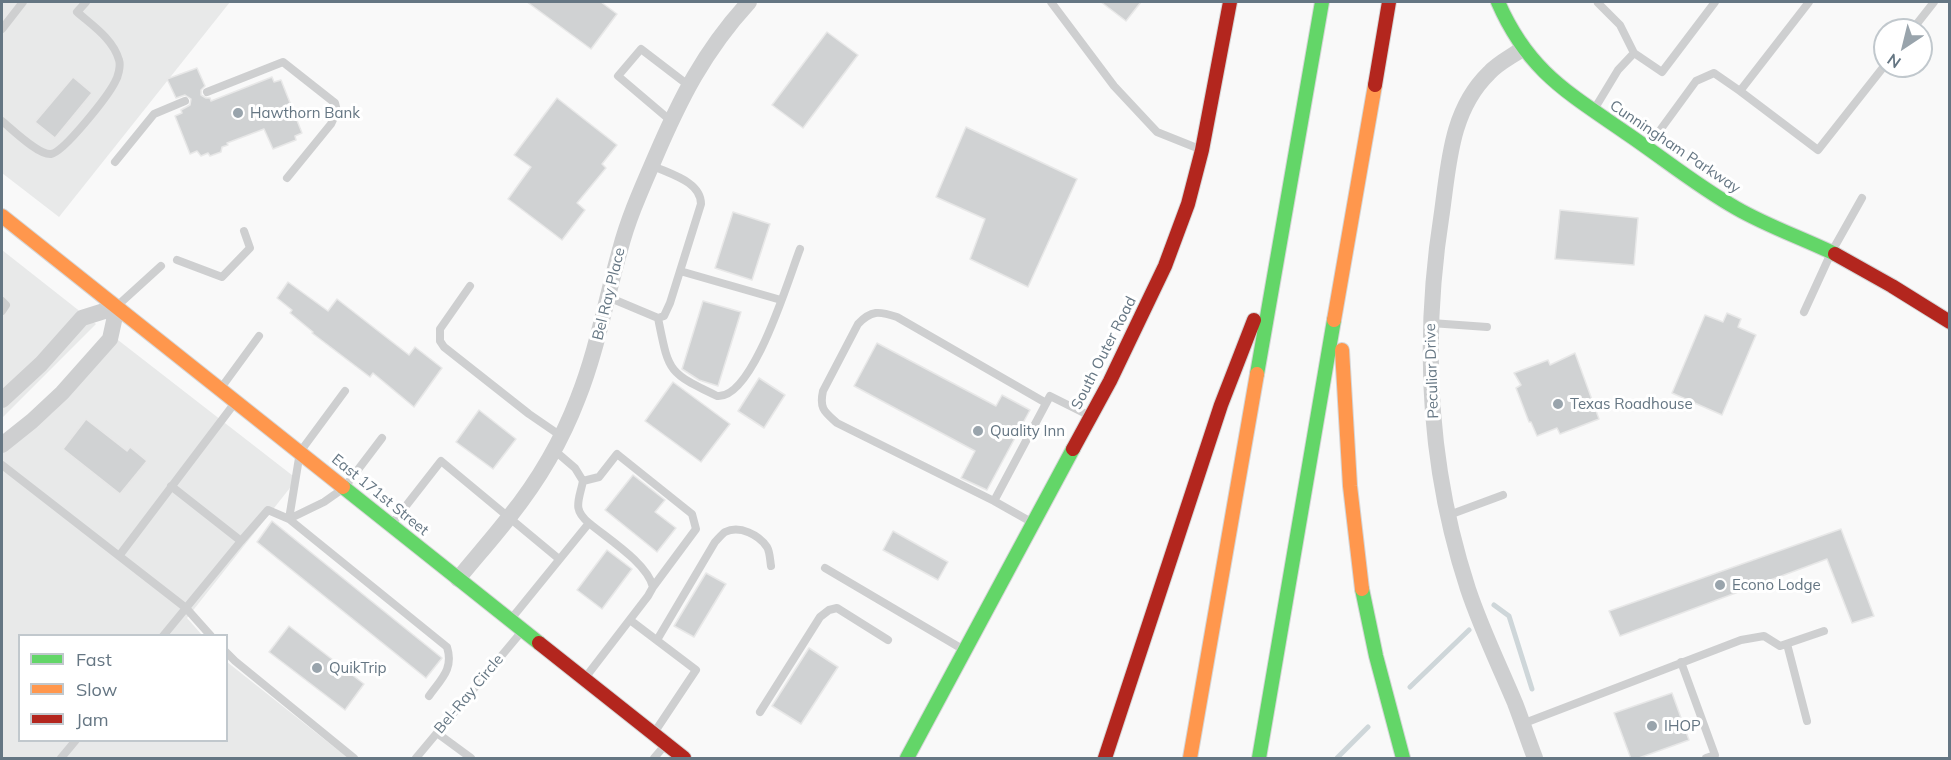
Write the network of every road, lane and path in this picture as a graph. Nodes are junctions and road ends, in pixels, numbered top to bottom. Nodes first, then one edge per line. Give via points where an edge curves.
1 (23, 2) edge
2 (86, 2) edge
3 (1051, 2) edge
4 (1230, 2) edge
5 (1322, 2) edge
6 (1389, 2) edge
7 (1498, 2) edge
8 (1599, 2) edge
9 (1716, 2) edge
10 (1809, 2) edge
11 (1934, 2) edge
12 (743, 4) edge
13 (1921, 18) edge
14 (2, 29) edge
15 (1522, 49) junction
16 (1634, 53) junction
17 (1875, 78) edge
18 (688, 85) junction
19 (1740, 91) junction
20 (207, 92) dead end
21 (184, 101) dead end
22 (1593, 111) junction
23 (2, 121) edge
24 (670, 121) junction
25 (1647, 148) junction
26 (1202, 150) junction
27 (114, 162) dead end
28 (651, 165) junction
29 (286, 178) dead end
30 (1862, 198) dead end
31 (2, 216) edge
32 (244, 231) dead end
33 (800, 249) dead end
34 (1831, 253) junction
35 (177, 260) dead end
36 (1277, 260) junction
37 (161, 266) dead end
38 (680, 271) junction
39 (470, 286) dead end
40 (1340, 288) junction
41 (608, 297) junction
42 (782, 300) junction
43 (2, 301) edge
44 (117, 307) junction
45 (2, 311) edge
46 (1804, 312) dead end
47 (658, 318) junction
48 (1950, 322) edge
49 (1430, 323) junction
50 (1487, 327) dead end
51 (259, 336) dead end
52 (220, 388) junction
53 (345, 391) dead end
54 (2, 400) edge
55 (236, 401) junction
56 (1046, 403) junction
57 (1091, 417) junction
58 (382, 438) dead end
59 (557, 443) junction
60 (2, 445) edge
61 (300, 452) junction
62 (2, 465) edge
63 (583, 481) junction
64 (171, 486) junction
65 (344, 488) junction
66 (1503, 495) dead end
67 (993, 501) junction
68 (1449, 515) junction
69 (510, 517) junction
70 (289, 519) junction
71 (589, 523) junction
72 (1033, 524) junction
73 (390, 525) junction
74 (241, 541) junction
75 (119, 556) junction
76 (559, 559) junction
77 (771, 566) dead end
78 (825, 568) dead end
79 (458, 579) junction
80 (653, 586) junction
81 (186, 608) junction
82 (510, 620) junction
83 (630, 620) junction
84 (523, 630) junction
85 (1824, 631) dead end
86 (165, 634) edge
87 (209, 634) edge
88 (657, 640) junction
89 (888, 640) dead end
90 (1786, 644) junction
91 (965, 650) junction
92 (228, 654) edge
93 (1681, 662) junction
94 (585, 679) junction
95 (429, 696) dead end
96 (760, 712) dead end
97 (1807, 721) dead end
98 (1522, 724) junction
99 (437, 733) junction
100 (654, 733) junction
101 (75, 742) edge
102 (667, 744) junction
103 (61, 759) edge
104 (354, 759) edge
105 (416, 759) edge
106 (471, 759) edge
107 (654, 759) edge
108 (684, 759) edge
109 (907, 759) edge
110 (1105, 759) edge
111 (1190, 759) edge
112 (1259, 759) edge
113 (1403, 759) edge
114 (1535, 759) edge
115 (1706, 759) edge

1 - 14 lane
2 - 23 lane via 77,12 113,45 120,63 116,81 62,150 51,154 41,152
3 - 26 lane via 1114,86 1157,132
4 - 26 main road, South Outer Road
5 - 36 main road
6 - 40 main road
7 - 15 main road
8 - 16 lane via 1620,25
9 - 16 lane via 1662,72
10 - 19 lane
11 - 13 lane
12 - 18 street, Bel Ray Place
15 - 22 main road, Cunningham Parkway via 1541,71
15 - 49 street, Peculiar Drive via 1490,71 1476,87 1456,128 1434,260
16 - 22 lane via 1618,70
17 - 19 lane via 1818,150
18 - 24 street, Bel Ray Place
18 - 24 lane via 641,50 618,76
19 - 25 lane via 1714,73 1696,81
20 - 29 lane via 283,62 335,103 337,111 331,124
21 - 27 lane via 154,114
22 - 25 main road, Cunningham Parkway
24 - 28 street, Bel Ray Place
25 - 34 main road, Cunningham Parkway via 1735,208
26 - 57 main road, South Outer Road via 1188,204 1165,266
28 - 38 lane via 700,193 701,204
28 - 41 street, Bel Ray Place via 634,204
30 - 34 lane
31 - 44 main road, East 171st Street
32 - 35 lane via 250,248 222,277
33 - 42 lane
34 - 46 lane
34 - 48 main road, Cunningham Parkway
36 - 110 main road via 1221,405
36 - 111 main road
37 - 44 lane
38 - 42 lane
38 - 47 lane via 666,312
39 - 59 lane via 440,329 440,341
40 - 112 main road
40 - 113 main road via 1345,444 1357,552 1368,623
41 - 47 lane
41 - 59 street, Bel Ray Place via 592,360
42 - 47 lane via 743,382 721,397 677,375 667,360
43 - 45 lane via 6,305
44 - 52 main road, East 171st Street
44 - 54 street via 82,318
44 - 60 street via 110,339 62,393
49 - 50 lane
49 - 68 street, Peculiar Drive via 1434,426
51 - 52 lane
52 - 55 main road, East 171st Street
53 - 61 lane
55 - 61 main road, East 171st Street
55 - 64 lane
56 - 57 lane via 1050,396
56 - 67 lane
56 - 67 lane via 897,317 873,313 858,324 823,391 824,411 837,423
57 - 72 main road, South Outer Road
58 - 65 lane
59 - 63 lane
59 - 69 street, Bel Ray Place
61 - 65 main road, East 171st Street
61 - 70 lane
62 - 75 lane
63 - 71 lane via 577,507 579,515
63 - 80 lane via 599,477 617,454 692,514 696,529
64 - 74 lane
64 - 75 lane
65 - 70 lane
65 - 73 main road, East 171st Street
66 - 68 lane
67 - 72 lane
68 - 98 street, Peculiar Drive via 1468,589
69 - 73 lane via 441,461
69 - 76 lane
69 - 79 street, Bel Ray Place
70 - 74 lane via 268,510
70 - 95 lane via 447,647 449,668
71 - 76 lane
71 - 80 lane via 643,568
72 - 91 main road, South Outer Road
73 - 79 main road, East 171st Street
74 - 81 lane
75 - 81 lane
76 - 82 lane
77 - 88 lane via 769,549 761,540 750,532 725,532 715,542
78 - 91 lane
79 - 82 main road, East 171st Street
80 - 83 lane
81 - 86 lane
81 - 87 lane
82 - 84 main road, East 171st Street
83 - 88 lane
83 - 94 lane
84 - 94 main road, East 171st Street
84 - 99 lane, Bel-Ray Circle
85 - 90 lane
88 - 100 lane via 696,669
89 - 96 lane via 837,608 829,610 820,617
90 - 93 lane via 1780,646 1764,636 1741,640
90 - 97 lane
91 - 109 main road, South Outer Road
92 - 104 lane
93 - 98 lane
93 - 115 lane via 1715,755
94 - 100 main road, East 171st Street
98 - 114 street, Peculiar Drive
99 - 105 lane, Bel-Ray Circle
99 - 106 lane
100 - 102 main road, East 171st Street
101 - 103 lane
102 - 107 lane
102 - 108 main road, East 171st Street

